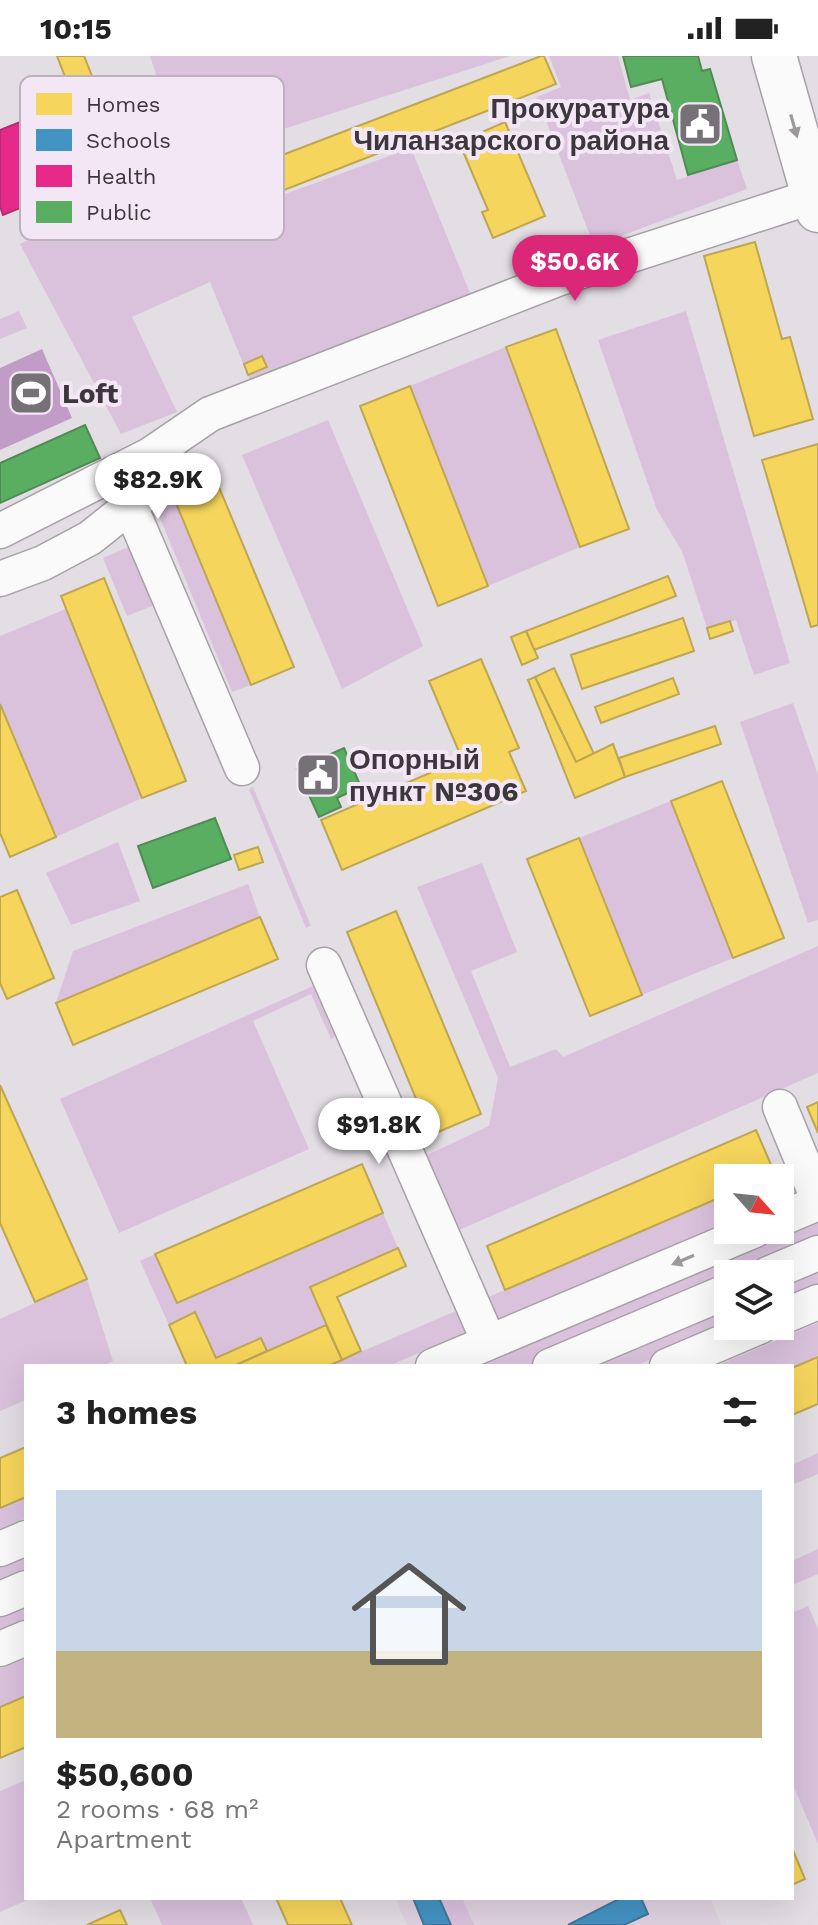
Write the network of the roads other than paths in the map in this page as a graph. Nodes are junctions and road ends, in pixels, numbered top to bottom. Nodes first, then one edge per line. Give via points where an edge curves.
1 (774, 56) edge
2 (805, 56) edge
3 (818, 101) edge
4 (817, 200) edge
5 (150, 455) junction
6 (116, 473) junction
7 (129, 506) junction
8 (0, 531) edge
9 (2, 575) edge
10 (242, 768) dead end
11 (324, 965) dead end
12 (780, 1107) dead end
13 (818, 1201) edge
14 (794, 1212) edge
15 (722, 1244) edge
16 (818, 1253) edge
17 (794, 1263) edge
18 (714, 1297) edge
19 (818, 1302) edge
20 (794, 1312) edge
21 (728, 1340) edge
22 (489, 1342) junction
23 (438, 1364) edge
24 (555, 1364) edge
25 (672, 1364) edge
26 (24, 1539) edge
27 (0, 1549) edge
28 (24, 1589) edge
29 (0, 1599) edge
30 (24, 1639) edge
31 (0, 1649) edge

1 -> 4 main road
2 - 3 main road
4 - 5 street via 560,278 320,369 210,414
5 - 6 street
5 - 7 street via 139,499
6 - 7 street
6 - 8 street
7 - 9 street via 90,538 43,563
7 - 10 street
11 - 22 street
12 - 13 street
13 - 14 street
15 -> 22 street
16 - 17 street
18 - 24 street
19 - 20 street
21 - 25 street
22 - 23 street
26 - 27 street
28 - 29 street
30 - 31 street

